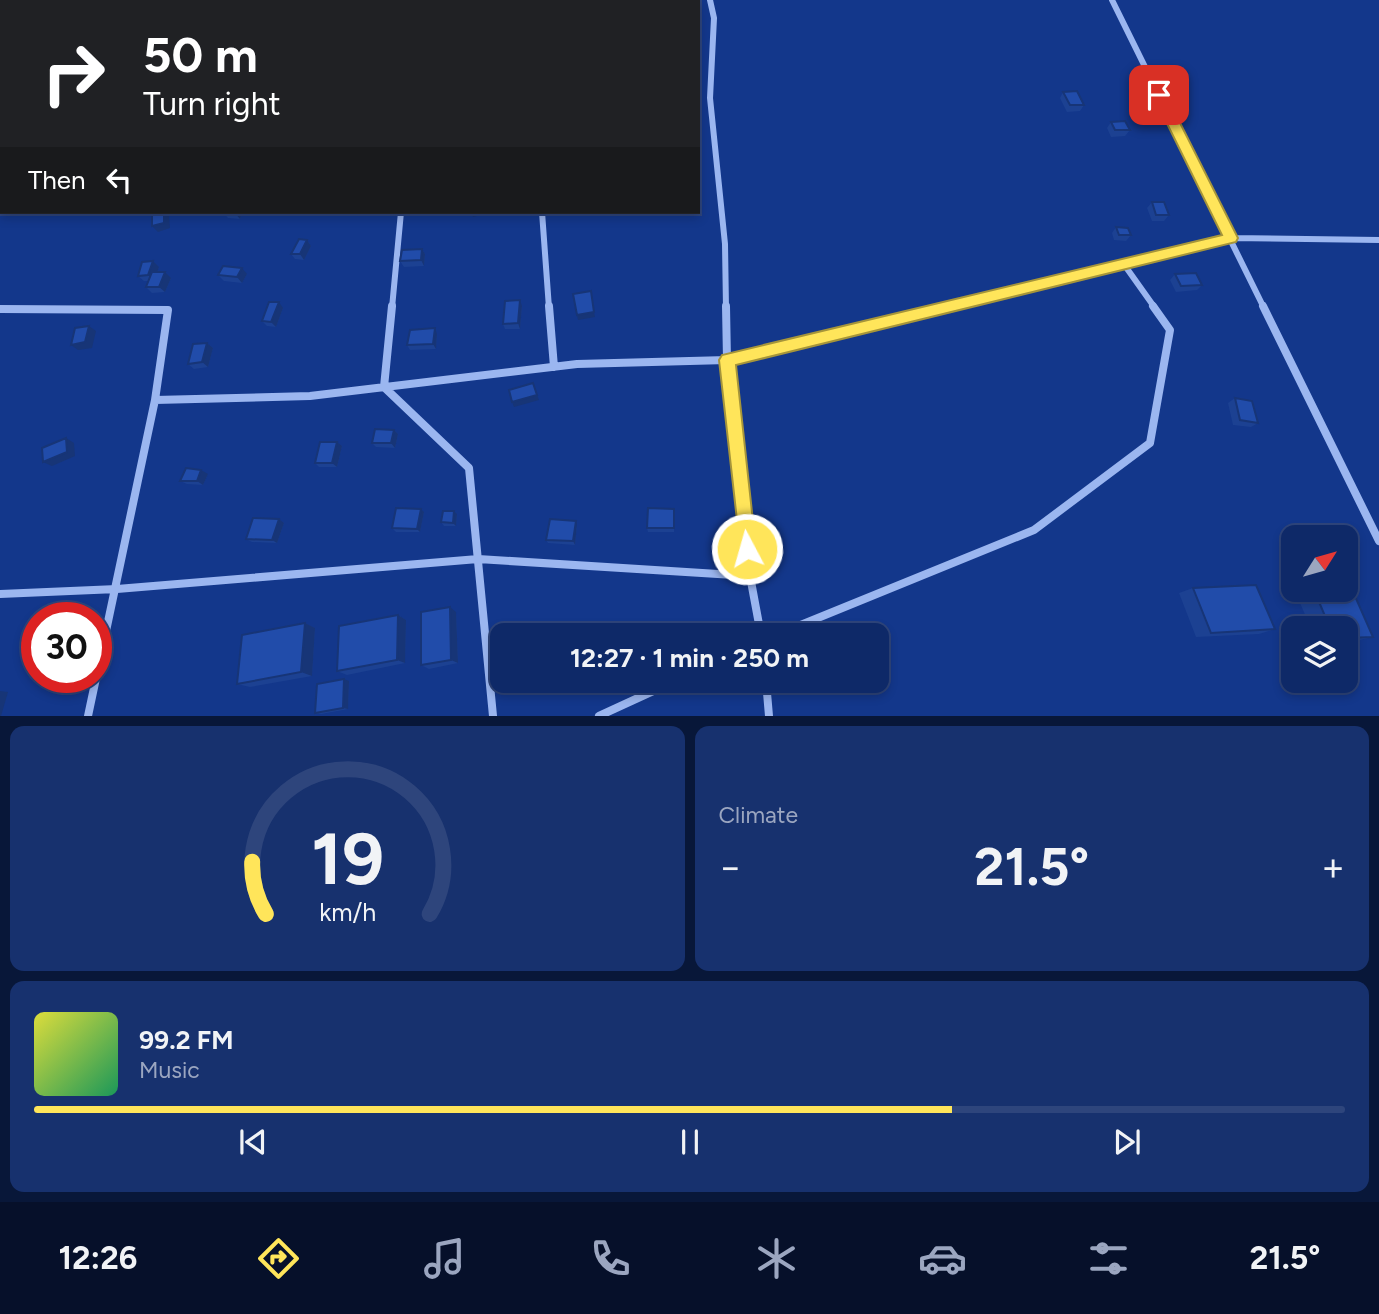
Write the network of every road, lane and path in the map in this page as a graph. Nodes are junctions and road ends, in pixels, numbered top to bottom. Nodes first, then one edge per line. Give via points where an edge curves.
1 (710, 0) edge
2 (1112, 0) edge
3 (401, 214) edge
4 (542, 214) edge
5 (1231, 238) junction
6 (1379, 240) edge
7 (1123, 263) junction
8 (0, 309) edge
9 (727, 360) junction
10 (554, 367) junction
11 (384, 387) junction
12 (155, 400) junction
13 (1379, 541) edge
14 (478, 559) junction
15 (750, 576) junction
16 (117, 589) junction
17 (0, 594) edge
18 (759, 623) edge
19 (805, 623) edge
20 (649, 693) edge
21 (767, 693) edge
22 (88, 716) edge
23 (493, 716) edge
24 (598, 716) edge
25 (769, 716) edge

1 - 9 street via 714,18 710,98 725,244
2 - 5 street
3 - 11 street
4 - 10 street
5 - 6 street
5 - 7 street
5 - 13 street
7 - 9 street
7 - 19 street via 1170,330 1150,443 1034,530
8 - 12 street via 168,310
9 - 10 street
9 - 15 street
10 - 11 street
11 - 12 street via 310,396
11 - 14 street via 469,468
12 - 16 street
14 - 15 street
14 - 16 street
14 - 23 street
15 - 18 street
16 - 17 street
16 - 22 street
20 - 24 street
21 - 25 street

